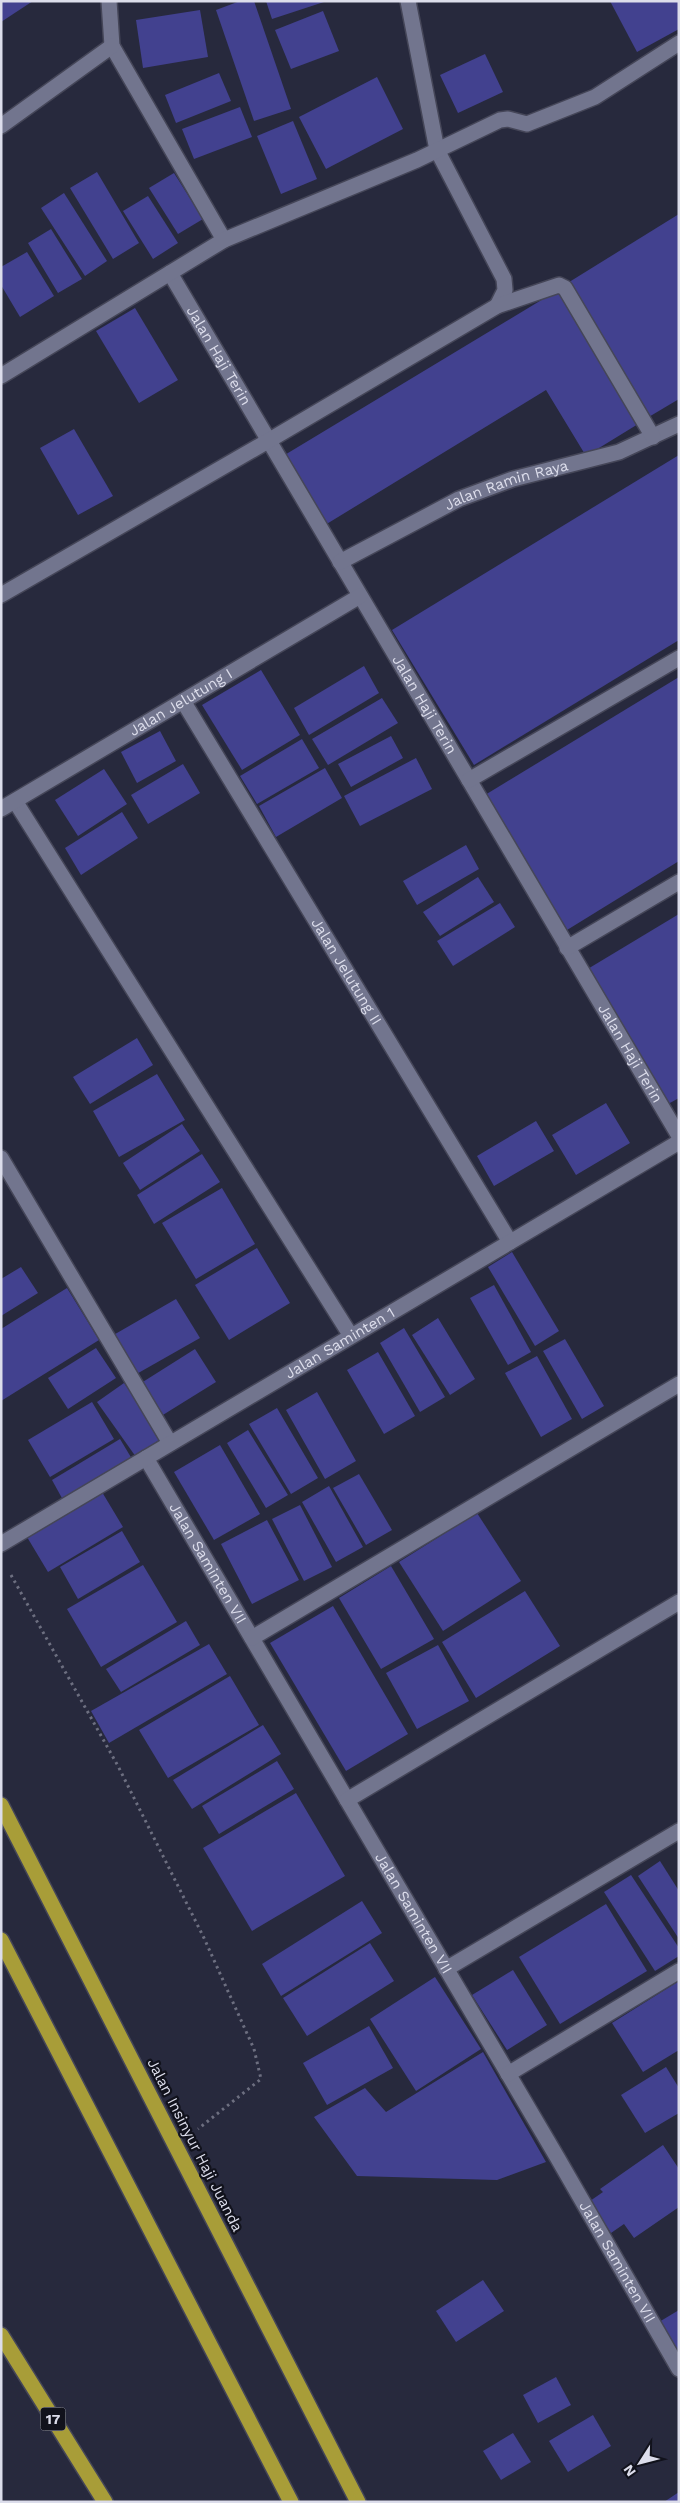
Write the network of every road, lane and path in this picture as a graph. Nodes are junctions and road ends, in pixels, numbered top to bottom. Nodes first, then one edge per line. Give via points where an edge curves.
1 (110, 1) edge
2 (408, 1) edge
3 (679, 44) edge
4 (112, 46) junction
5 (1, 126) edge
6 (438, 150) junction
7 (224, 240) junction
8 (170, 273) junction
9 (497, 306) junction
10 (1, 376) edge
11 (679, 424) edge
12 (653, 437) junction
13 (268, 441) junction
14 (340, 562) junction
15 (1, 595) edge
16 (360, 596) junction
17 (679, 658) edge
18 (183, 701) junction
19 (469, 780) junction
20 (15, 801) junction
21 (1, 809) edge
22 (679, 882) edge
23 (567, 948) junction
24 (679, 1136) edge
25 (679, 1142) edge
26 (1, 1158) edge
27 (510, 1242) junction
28 (351, 1336) junction
29 (679, 1384) edge
30 (170, 1443) junction
31 (146, 1458) junction
32 (1, 1544) edge
33 (11, 1575) dead end
34 (679, 1602) edge
35 (252, 1638) junction
36 (346, 1800) junction
37 (2, 1808) edge
38 (679, 1831) edge
39 (1, 1940) edge
40 (446, 1969) junction
41 (679, 1971) edge
42 (508, 2074) junction
43 (176, 2146) junction
44 (1, 2335) edge
45 (679, 2369) edge
46 (105, 2502) edge
47 (291, 2502) edge
48 (358, 2502) edge

1 - 4 street
2 - 6 street
3 - 6 street via 595,97 527,124 500,120
4 - 5 street
4 - 7 street
6 - 7 street
6 - 9 street via 504,279 505,290
7 - 8 street
8 - 10 street
8 - 13 street, Jalan Haji Terin
9 - 12 street via 559,285 565,288
9 - 13 street
11 - 12 street, Jalan Ramin Raya
12 - 14 street, Jalan Ramin Raya via 619,452 513,479 459,499
13 - 14 street, Jalan Haji Terin
13 - 15 street
14 - 16 street, Jalan Haji Terin
16 - 18 street, Jalan Jelutung I
16 - 19 street, Jalan Haji Terin
17 - 19 street
18 - 20 street, Jalan Jelutung I
18 - 27 street, Jalan Jelutung II
19 - 23 street, Jalan Haji Terin
20 - 21 street, Jalan Jelutung I
20 - 28 street
22 - 23 street
23 - 24 street, Jalan Haji Terin
25 - 27 street, Jalan Saminten 1
26 - 30 street
27 - 28 street, Jalan Saminten 1
28 - 30 street, Jalan Saminten 1
29 - 35 street
30 - 31 street, Jalan Saminten 1
31 - 32 street, Jalan Saminten 1
31 - 35 street, Jalan Saminten VII
33 - 43 path via 122,1774 204,1938 254,2049 261,2079
34 - 36 street
35 - 36 street, Jalan Saminten VII
36 - 40 street, Jalan Saminten VII
37 - 43 highway, Jalan Insinyur Haji Juanda
38 - 40 street
39 - 47 highway
40 - 42 street, Jalan Saminten VII
41 - 42 street
42 - 45 street, Jalan Saminten VII
43 - 48 highway, Jalan Insinyur Haji Juanda
44 - 46 highway, 17

